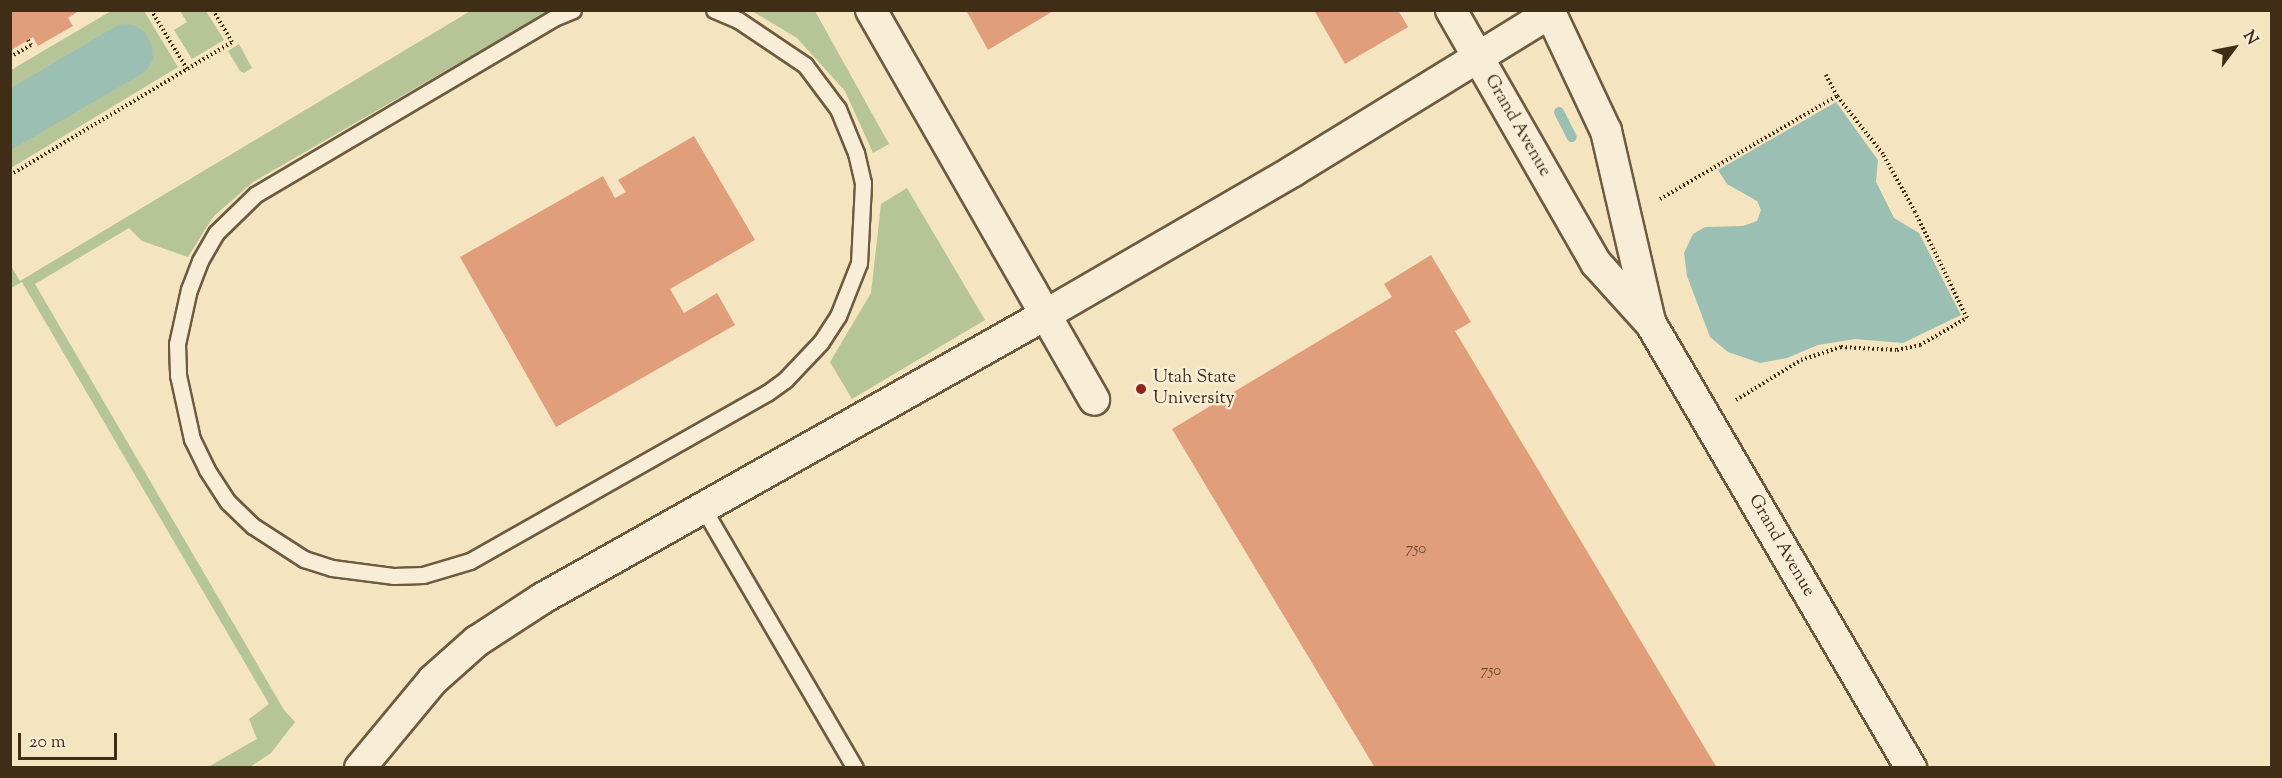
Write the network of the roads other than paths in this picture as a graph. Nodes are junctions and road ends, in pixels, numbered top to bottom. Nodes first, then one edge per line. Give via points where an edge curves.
1 (573, 10) edge
2 (714, 10) edge
3 (871, 10) edge
4 (1451, 10) edge
5 (1549, 12) edge
6 (1478, 58) junction
7 (1045, 315) junction
8 (1651, 324) junction
9 (1094, 400) dead end
10 (703, 508) junction
11 (360, 768) edge
12 (855, 768) edge
13 (1911, 768) edge

1 - 2 lane via 255,195 216,233 200,261 189,289 177,344 178,375 192,439 228,502 253,526 304,559 332,568 394,576 423,574 471,561 767,393 821,342 838,316 859,263 864,191 856,153 838,109 805,65 738,20
3 - 7 street
4 - 6 street, Grand Avenue
5 - 6 street
5 - 8 street, Grand Avenue via 1606,131
6 - 7 street
6 - 8 street, Grand Avenue via 1596,263
7 - 9 street
7 - 10 street
8 - 13 street, Grand Avenue
10 - 11 street via 543,598 477,641 433,680
10 - 12 lane

